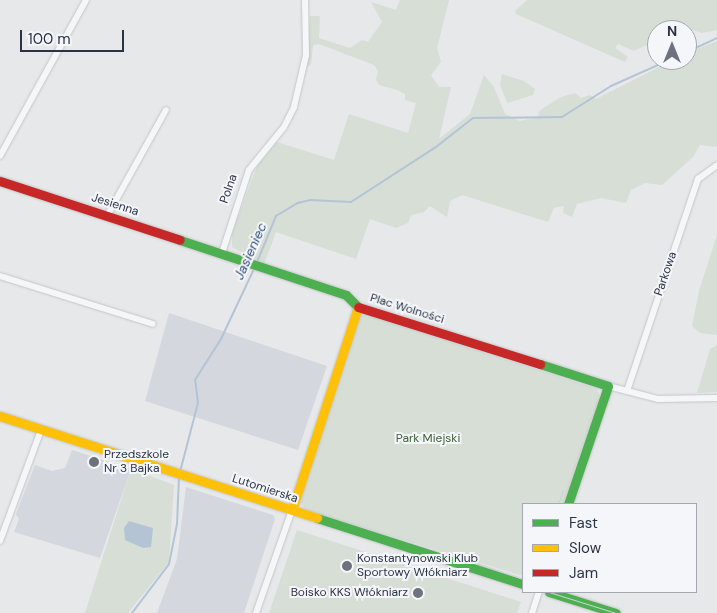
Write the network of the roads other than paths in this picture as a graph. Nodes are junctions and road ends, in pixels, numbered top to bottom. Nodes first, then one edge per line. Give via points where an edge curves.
1 (86, 0) edge
2 (305, 0) edge
3 (166, 110) dead end
4 (0, 156) edge
5 (716, 165) edge
6 (0, 181) edge
7 (107, 216) junction
8 (222, 253) junction
9 (0, 276) edge
10 (358, 307) junction
11 (153, 324) dead end
12 (608, 386) junction
13 (627, 391) junction
14 (717, 398) edge
15 (0, 416) edge
16 (41, 430) junction
17 (568, 503) edge
18 (292, 510) junction
19 (0, 541) edge
20 (522, 584) edge
21 (539, 593) edge
22 (552, 593) edge
23 (256, 613) edge
24 (532, 613) edge
25 (616, 613) edge

1 - 4 street
2 - 8 street, Polna via 306,56 294,107 284,127 249,170
3 - 7 street
5 - 13 street, Parkowa via 698,178
6 - 7 street, Jesienna
7 - 8 street, Jesienna
8 - 10 street via 346,295
9 - 11 street
10 - 12 street, Plac Wolności
10 - 18 street, Plac Wolności
12 - 13 street
12 - 17 street
13 - 14 street via 666,400
15 - 16 street, Lutomierska
16 - 18 street, Lutomierska
16 - 19 street
18 - 20 street, Lutomierska
18 - 23 street, Plac Wolności
21 - 24 street
22 - 25 street

